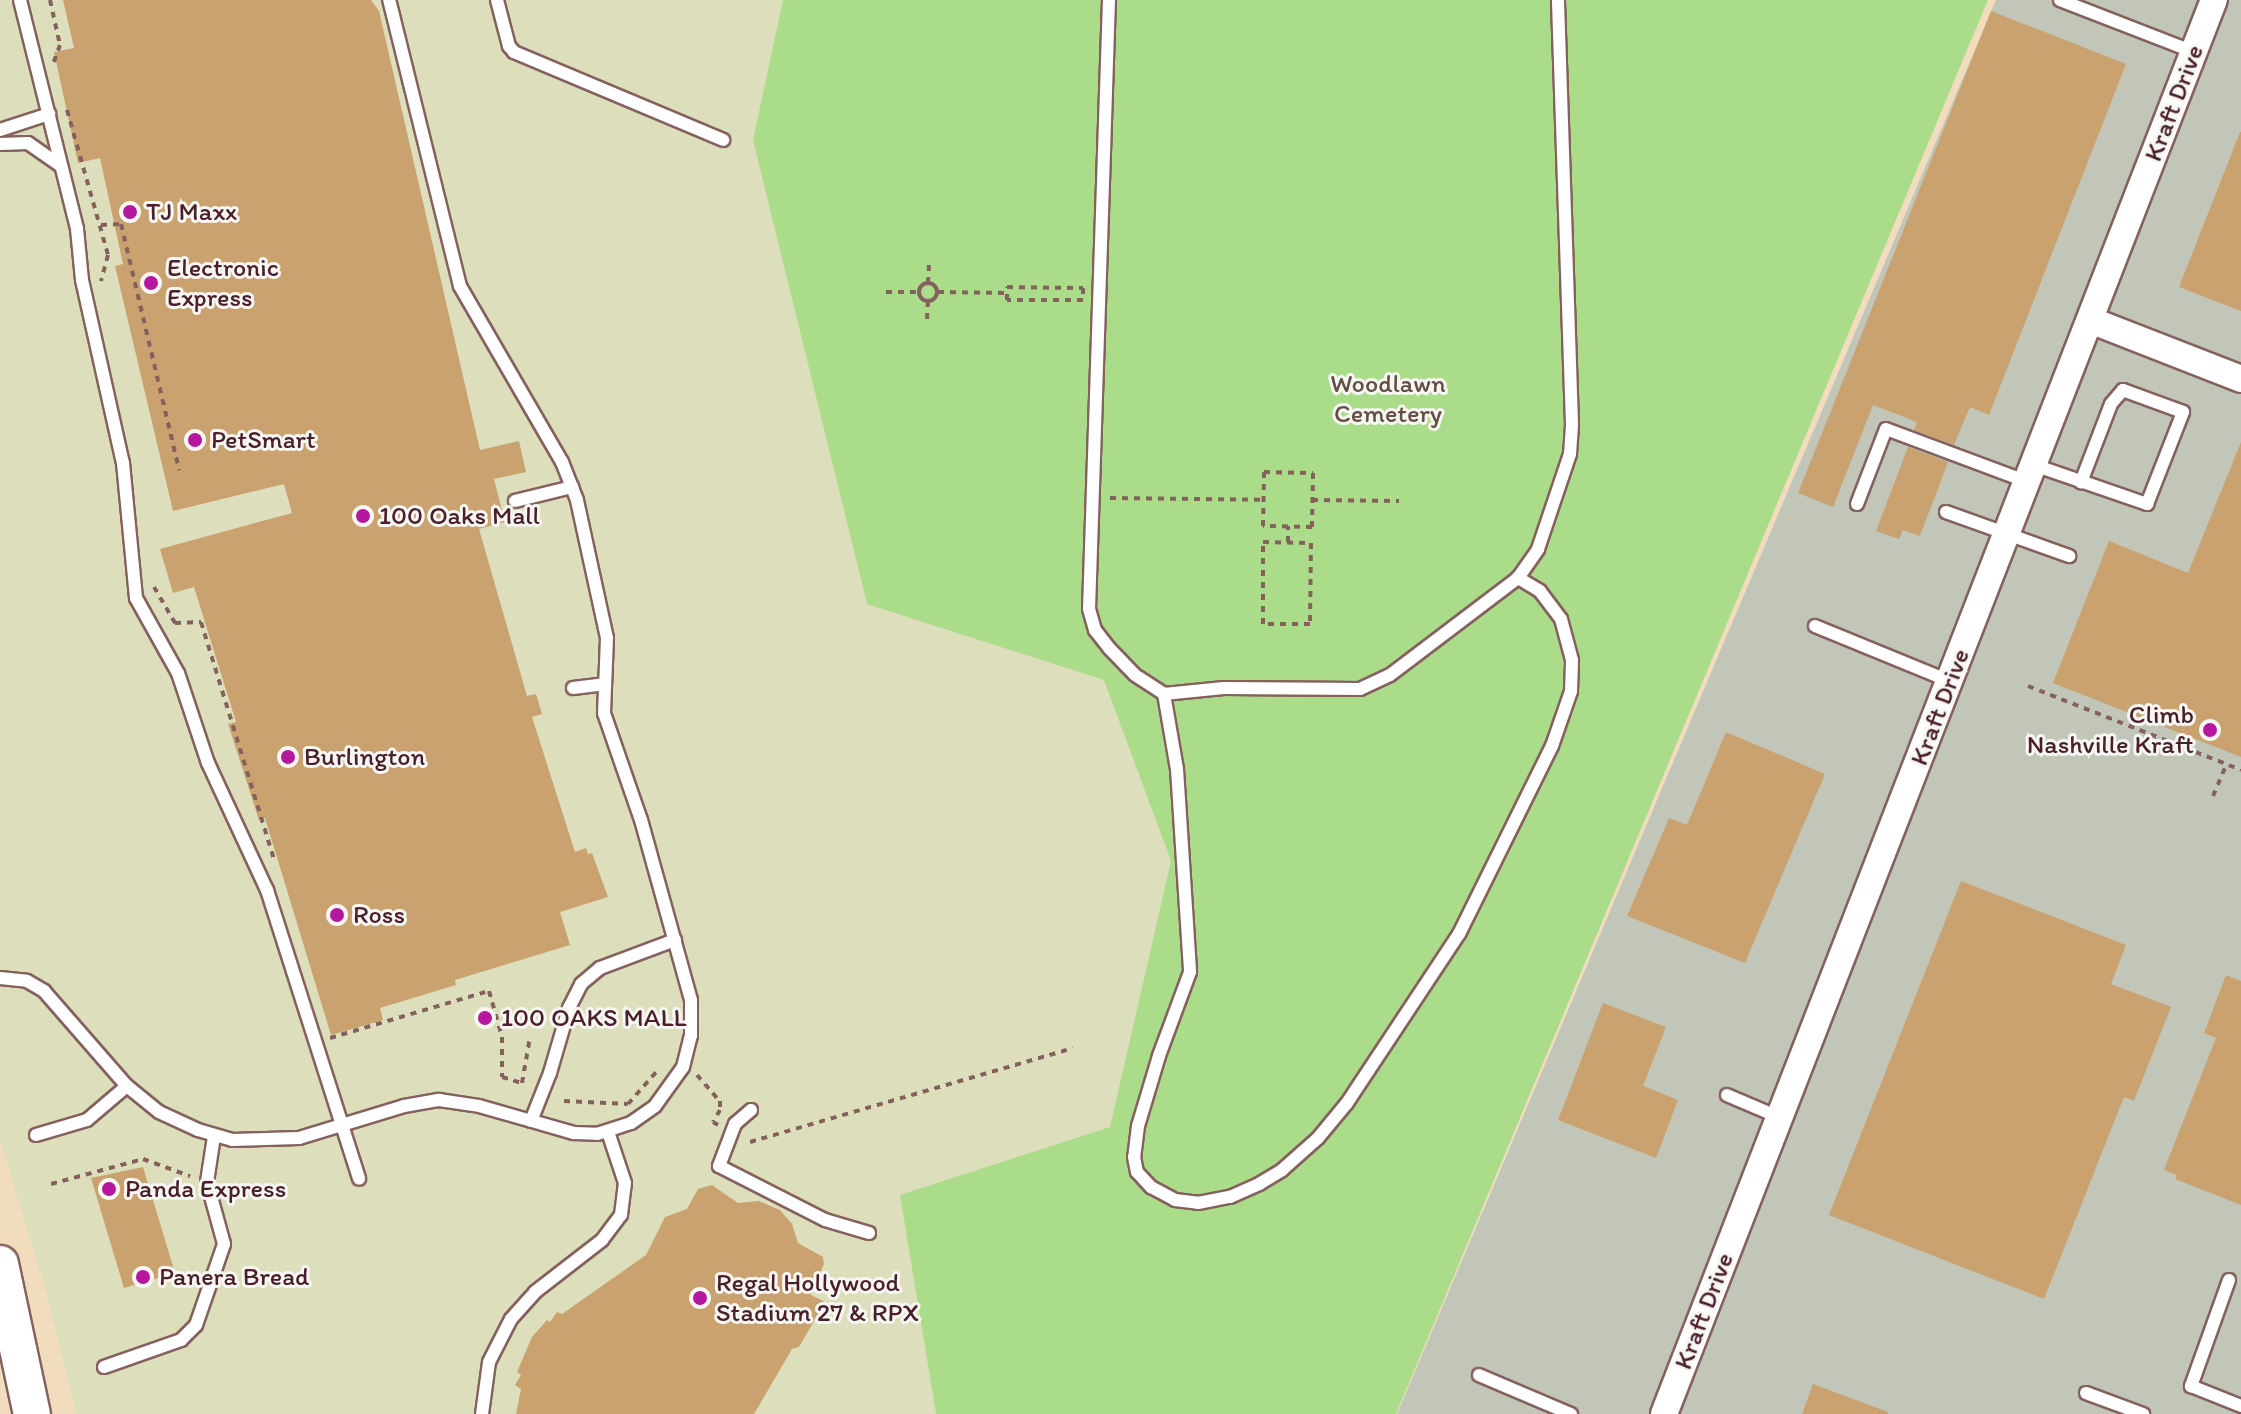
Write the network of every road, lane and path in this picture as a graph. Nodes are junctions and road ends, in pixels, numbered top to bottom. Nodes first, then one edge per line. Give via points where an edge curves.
1 (20, 0) edge
2 (50, 0) edge
3 (389, 0) edge
4 (497, 0) edge
5 (1109, 0) edge
6 (1558, 0) edge
7 (2060, 0) edge
8 (2214, 0) edge
9 (2194, 52) junction
10 (57, 79) dead end
11 (66, 107) dead end
12 (49, 114) junction
13 (0, 130) edge
14 (723, 140) dead end
15 (0, 144) edge
16 (62, 167) junction
17 (101, 225) junction
18 (929, 261) dead end
19 (101, 281) dead end
20 (928, 283) junction
21 (886, 292) dead end
22 (919, 292) junction
23 (938, 292) junction
24 (1007, 293) junction
25 (928, 302) junction
26 (927, 319) dead end
27 (2090, 320) junction
28 (2241, 379) edge
29 (179, 470) dead end
30 (2031, 474) junction
31 (2081, 482) junction
32 (572, 487) junction
33 (1092, 497) junction
34 (1263, 500) junction
35 (1312, 500) junction
36 (515, 501) dead end
37 (1399, 501) dead end
38 (1857, 504) dead end
39 (1946, 512) dead end
40 (1288, 526) junction
41 (2007, 534) junction
42 (1288, 542) junction
43 (2069, 556) dead end
44 (1518, 578) junction
45 (153, 581) dead end
46 (1815, 626) dead end
47 (1950, 682) junction
48 (604, 684) junction
49 (2028, 686) dead end
50 (573, 688) dead end
51 (1164, 694) junction
52 (2226, 764) junction
53 (2241, 770) edge
54 (2213, 796) dead end
55 (275, 864) dead end
56 (675, 940) junction
57 (0, 978) edge
58 (326, 1030) dead end
59 (530, 1037) dead end
60 (1073, 1048) dead end
61 (663, 1063) dead end
62 (691, 1072) dead end
63 (127, 1086) junction
64 (1727, 1095) dead end
65 (564, 1101) dead end
66 (751, 1110) dead end
67 (1781, 1118) junction
68 (531, 1121) junction
69 (342, 1127) junction
70 (608, 1132) junction
71 (730, 1133) junction
72 (36, 1135) dead end
73 (214, 1136) junction
74 (750, 1142) dead end
75 (359, 1179) dead end
76 (207, 1182) junction
77 (51, 1184) dead end
78 (869, 1233) dead end
79 (0, 1264) edge
80 (2229, 1280) dead end
81 (104, 1367) dead end
82 (1479, 1375) dead end
83 (2086, 1393) dead end
84 (2241, 1406) edge
85 (32, 1414) edge
86 (482, 1414) edge
87 (1571, 1414) edge
88 (1664, 1414) edge
89 (2143, 1414) edge

1 - 12 lane
2 - 10 path via 60,45 53,64
3 - 32 lane via 460,286
4 - 14 lane via 514,52
5 - 33 lane
6 - 44 lane via 1570,454 1538,549
7 - 9 lane
8 - 9 street, Kraft Drive
9 - 27 street, Kraft Drive
11 - 17 path
12 - 13 lane
12 - 16 lane
15 - 16 lane via 28,143
16 - 69 lane via 127,484 136,598 178,673 208,763 267,890
17 - 19 path via 108,255
17 - 29 path via 121,224
18 - 20 path
20 - 22 path
20 - 23 path
21 - 22 path
22 - 25 path
23 - 24 path
23 - 25 path
24 - 24 path via 1007,300 1083,300 1083,288 1007,287
25 - 26 path
27 - 28 street
27 - 30 street, Kraft Drive
30 - 31 lane
30 - 38 lane via 1886,429
30 - 41 street, Kraft Drive
31 - 31 lane via 2147,504 2183,412 2123,390 2111,404
32 - 36 lane
32 - 48 lane via 607,638
33 - 34 path
33 - 51 lane via 1089,609 1095,630 1135,675
34 - 35 path via 1264,472 1313,473
34 - 40 path via 1263,526
35 - 37 path
35 - 40 path via 1312,527
39 - 41 lane
40 - 42 path
41 - 43 lane
41 - 47 street, Kraft Drive
42 - 42 path via 1263,542 1263,624 1310,624 1311,543
44 - 51 lane via 1390,675 1360,689 1224,688
44 - 51 lane via 1540,591 1561,619 1572,660 1571,691 1552,746 1459,934 1352,1096 1318,1138 1259,1184 1198,1203 1175,1200 1151,1187 1137,1172 1134,1157 1138,1126 1191,958 1177,769
45 - 55 path via 175,623 201,622
46 - 47 lane
47 - 67 street, Kraft Drive
48 - 50 lane
48 - 56 lane via 604,713
49 - 52 path
52 - 53 path
52 - 54 path
56 - 68 lane via 600,968 581,984
56 - 70 lane via 692,1012 686,1058 676,1081 655,1106
57 - 63 lane via 27,981 44,991
58 - 59 path via 331,1039 489,991 502,1037 502,1077 522,1083
60 - 74 path
61 - 65 path via 628,1104
62 - 71 path via 720,1101 713,1122
63 - 72 lane via 87,1120
63 - 73 lane via 159,1112
64 - 67 lane
66 - 71 lane
67 - 88 street, Kraft Drive
68 - 69 lane via 479,1106 431,1101
68 - 70 lane via 574,1133
69 - 73 lane via 277,1141
69 - 75 lane
70 - 86 lane via 625,1183 621,1215 602,1240 535,1292 511,1319 489,1362
71 - 78 lane via 719,1166 825,1220
73 - 76 lane
76 - 77 path via 143,1159
76 - 81 lane via 224,1244 196,1325 181,1340
79 - 85 main road
80 - 84 lane via 2191,1386
82 - 87 lane
83 - 89 lane

